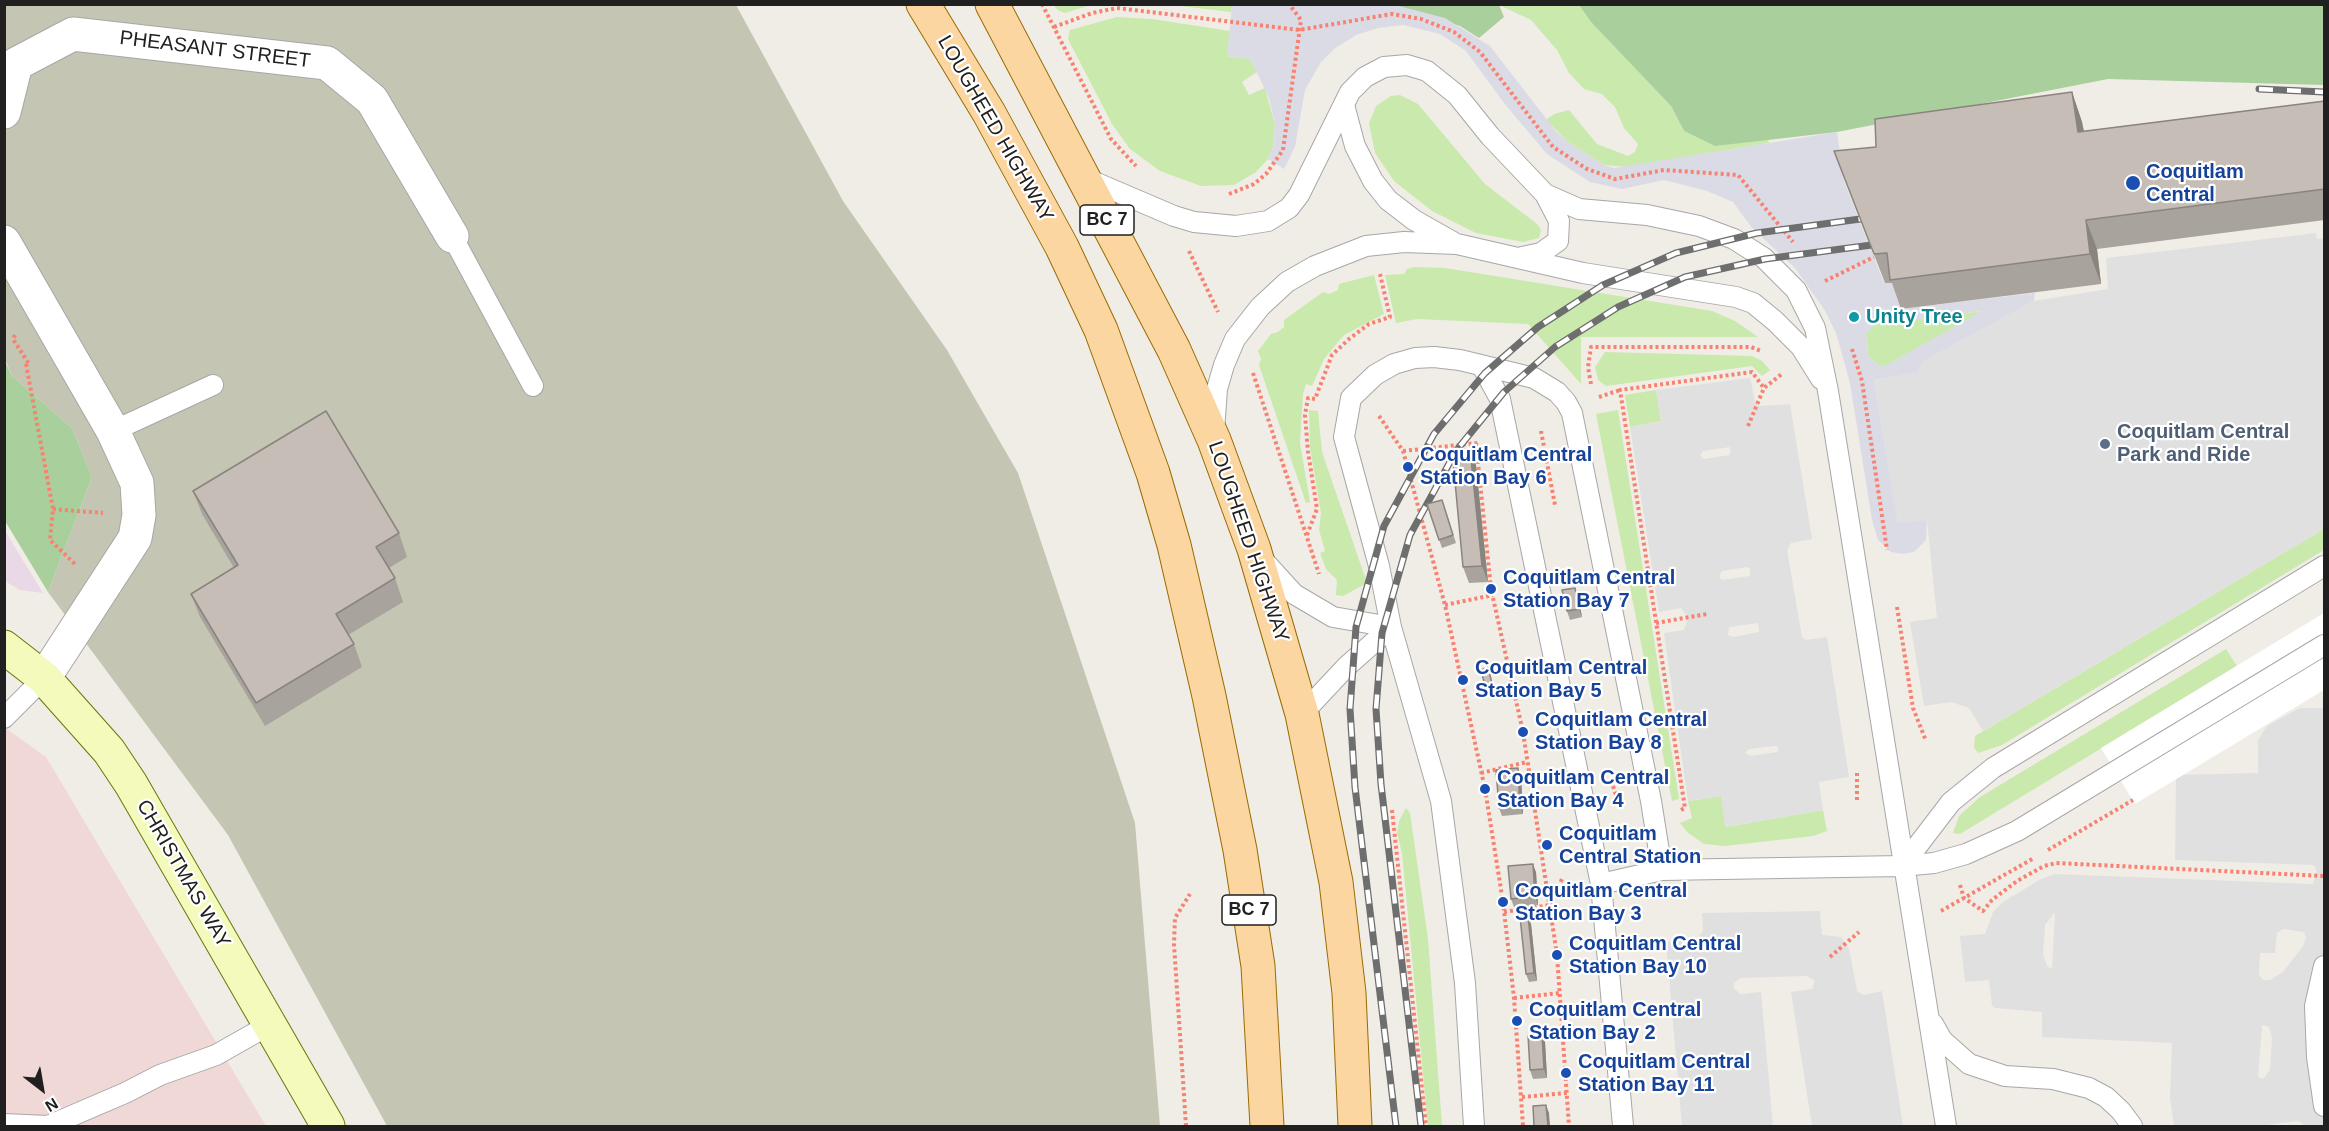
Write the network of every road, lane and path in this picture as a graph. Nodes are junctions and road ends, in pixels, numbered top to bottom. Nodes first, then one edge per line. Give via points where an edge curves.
1 (923, 4) edge
2 (992, 4) edge
3 (1042, 4) edge
4 (1289, 4) edge
5 (1230, 21) dead end
6 (1054, 27) junction
7 (1344, 105) junction
8 (4, 112) edge
9 (1138, 167) dead end
10 (1085, 177) junction
11 (1545, 194) junction
12 (1222, 195) dead end
13 (452, 236) joint
14 (4, 242) edge
15 (1456, 244) junction
16 (1186, 245) dead end
17 (1516, 257) junction
18 (1874, 257) edge
19 (1380, 274) dead end
20 (1825, 281) dead end
21 (1219, 315) dead end
22 (1390, 317) dead end
23 (1765, 353) dead end
24 (1250, 363) dead end
25 (26, 364) dead end
26 (1482, 366) junction
27 (1779, 367) dead end
28 (1789, 367) dead end
29 (1784, 372) junction
30 (213, 385) dead end
31 (533, 386) dead end
32 (1764, 388) junction
33 (1620, 390) junction
34 (1828, 390) junction
35 (1599, 397) junction
36 (1591, 402) dead end
37 (1379, 416) dead end
38 (1748, 426) dead end
39 (112, 430) junction
40 (1214, 440) junction
41 (1403, 452) junction
42 (53, 509) junction
43 (139, 515) junction
44 (1254, 549) junction
45 (2325, 566) edge
46 (1320, 578) dead end
47 (103, 591) junction
48 (1493, 595) junction
49 (1445, 605) junction
50 (1897, 607) dead end
51 (1707, 615) dead end
52 (1656, 623) junction
53 (1391, 627) junction
54 (2325, 645) edge
55 (4, 647) edge
56 (44, 678) junction
57 (1302, 714) junction
58 (4, 718) edge
59 (1926, 741) dead end
60 (1527, 762) junction
61 (1481, 773) junction
62 (1392, 810) dead end
63 (1672, 813) dead end
64 (1902, 866) junction
65 (1662, 870) junction
66 (2325, 876) edge
67 (1562, 879) dead end
68 (1601, 884) junction
69 (1190, 894) dead end
70 (1964, 898) dead end
71 (1550, 904) junction
72 (1504, 912) junction
73 (1859, 932) dead end
74 (1830, 957) dead end
75 (2325, 966) edge
76 (1560, 993) junction
77 (1514, 998) junction
78 (1928, 1013) junction
79 (269, 1025) junction
80 (1567, 1093) junction
81 (1522, 1096) junction
82 (2325, 1106) edge
83 (4, 1124) edge
84 (328, 1126) edge
85 (1186, 1126) edge
86 (1267, 1126) edge
87 (1355, 1126) edge
88 (1426, 1126) edge
89 (1474, 1126) edge
90 (1523, 1126) edge
91 (1569, 1126) edge
92 (1623, 1126) edge
93 (1946, 1126) edge
94 (2132, 1126) edge

1 - 86 main road, LOUGHEED HIGHWAY / BC 7 via 989,113 1062,247 1101,330 1153,473 1207,684 1240,849 1258,966
2 - 10 main road, LOUGHEED HIGHWAY / BC 7
3 - 6 path
4 - 12 path via 1301,20 1283,150 1254,184
5 - 6 path via 1117,8
6 - 9 path via 1111,139
7 - 10 lane via 1299,195 1289,208 1268,221 1236,226 1194,222
7 - 11 lane via 1365,76 1384,67 1418,67 1457,95
7 - 15 lane via 1355,146 1372,181 1388,200 1414,220
8 - 13 street, PHEASANT STREET via 16,64 73,34 327,63 372,100
10 - 40 main road, LOUGHEED HIGHWAY / BC 7 via 1174,350
11 - 17 lane via 1559,221 1558,240 1541,253
11 - 34 lane via 1579,209 1647,215 1699,226 1734,239 1764,258 1796,290 1806,306 1815,328
13 - 31 lane
14 - 39 street
15 - 17 lane
15 - 40 lane via 1404,242 1366,246 1287,282 1260,307 1235,339 1217,389
16 - 21 path
17 - 34 lane via 1583,273 1717,292 1753,303 1801,347
18 - 20 path
19 - 22 path
23 - 35 path via 1751,347 1591,347 1589,375
24 - 46 path
25 - 42 path
26 - 53 lane via 1434,357 1415,358 1375,375 1351,398 1344,437
26 - 65 lane via 1534,378 1557,392 1572,413
26 - 68 lane via 1500,399
27 - 29 path
28 - 29 path
29 - 32 path
30 - 39 lane
32 - 33 path via 1752,372
32 - 38 path
33 - 35 path
33 - 52 path
34 - 64 lane
35 - 36 path
37 - 41 path
39 - 43 street via 137,483
40 - 44 main road, LOUGHEED HIGHWAY / BC 7
41 - 48 path via 1478,442
41 - 49 path
42 - 43 path
42 - 47 path via 50,540
43 - 47 street via 135,538
44 - 53 lane via 1294,594 1333,617
44 - 57 main road, LOUGHEED HIGHWAY / BC 7
45 - 64 lane via 1993,768 1951,802
47 - 56 street
48 - 49 path
48 - 60 path
49 - 61 path
50 - 59 path via 1913,708
51 - 52 path
52 - 63 path via 1685,808
53 - 57 lane
53 - 89 lane via 1441,801 1465,983
54 - 64 lane via 1997,841 1954,858
55 - 56 street, CHRISTMAS WAY
56 - 58 lane
56 - 79 street, CHRISTMAS WAY via 86,723 131,784
57 - 87 main road, LOUGHEED HIGHWAY / BC 7 via 1336,882 1349,993
60 - 61 path
60 - 71 path
61 - 72 path
62 - 88 path
64 - 65 lane
64 - 78 lane
65 - 68 lane
66 - 70 path via 2056,863 2017,881 1983,911
67 - 71 path
68 - 92 lane
69 - 85 path via 1175,918 1174,944
71 - 72 path
71 - 76 path
72 - 77 path
73 - 74 path
75 - 82 lane via 2315,1006 2317,1058
76 - 77 path
76 - 80 path
77 - 81 path
78 - 93 lane
78 - 94 lane via 1942,1040 1969,1064 2005,1076 2053,1079 2089,1088 2114,1104
79 - 83 lane via 216,1054 48,1126
79 - 84 street, CHRISTMAS WAY
80 - 81 path
80 - 91 path
81 - 90 path

